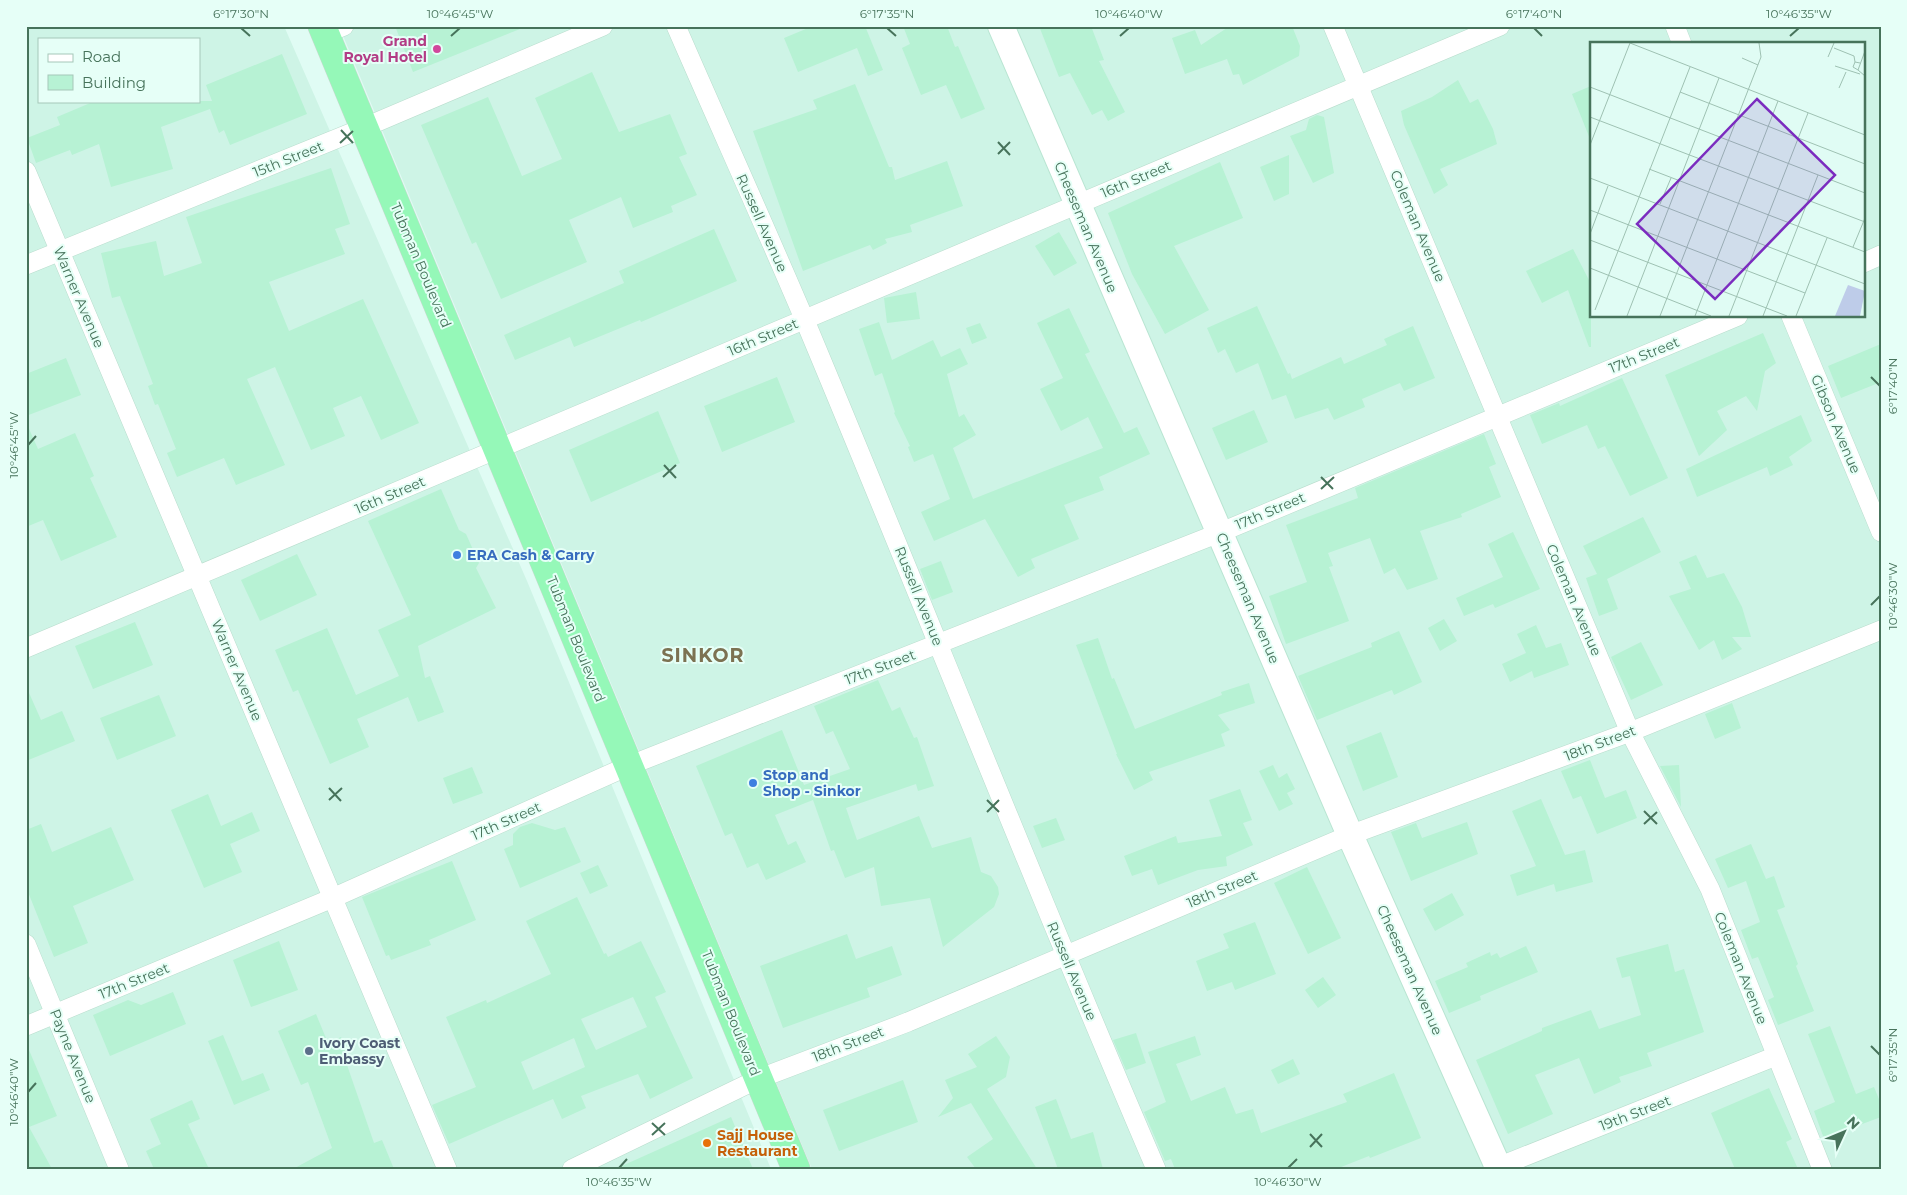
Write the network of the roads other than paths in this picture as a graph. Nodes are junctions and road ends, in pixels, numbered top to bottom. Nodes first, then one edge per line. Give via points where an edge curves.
1 (603, 26) edge
2 (676, 26) edge
3 (1001, 26) edge
4 (1333, 26) edge
5 (1500, 26) edge
6 (1674, 26) edge
7 (330, 29) edge
8 (1681, 42) edge
9 (1358, 84) junction
10 (363, 128) junction
11 (26, 171) edge
12 (1076, 204) junction
13 (59, 250) junction
14 (1881, 256) edge
15 (1864, 263) edge
16 (26, 265) edge
17 (1733, 318) edge
18 (1792, 318) edge
19 (804, 320) junction
20 (1498, 415) junction
21 (499, 449) junction
22 (1881, 532) edge
23 (1219, 533) junction
24 (197, 577) junction
25 (1881, 630) edge
26 (938, 644) junction
27 (26, 648) edge
28 (1630, 732) junction
29 (628, 766) junction
30 (1350, 835) junction
31 (334, 897) junction
32 (26, 944) edge
33 (1065, 957) junction
34 (56, 1013) junction
35 (26, 1026) edge
36 (1776, 1056) junction
37 (758, 1079) junction
38 (1497, 1168) edge
39 (118, 1169) edge
40 (448, 1169) edge
41 (572, 1169) edge
42 (796, 1169) edge
43 (1156, 1169) edge
44 (1822, 1169) edge

1 - 10 street, 15th Street
2 - 19 street, Russell Avenue
3 - 12 street, Cheeseman Avenue
4 - 9 street, Coleman Avenue
5 - 9 street, 16th Street
6 - 8 street
7 - 10 highway, Tubman Boulevard
9 - 12 street, 16th Street
9 - 20 street, Coleman Avenue
10 - 13 street, 15th Street
10 - 21 highway, Tubman Boulevard
11 - 13 street, Warner Avenue
12 - 19 street, 16th Street
12 - 23 street, Cheeseman Avenue
13 - 16 street, 15th Street
13 - 24 street, Warner Avenue
14 - 15 street
17 - 20 street, 17th Street
18 - 22 street, Gibson Avenue
19 - 21 street, 16th Street
19 - 26 street, Russell Avenue
20 - 23 street, 17th Street
20 - 28 street, Coleman Avenue
21 - 24 street, 16th Street
21 - 29 highway, Tubman Boulevard
23 - 26 street, 17th Street
23 - 30 street, Cheeseman Avenue
24 - 27 street, 16th Street
24 - 31 street, Warner Avenue
25 - 28 street, 18th Street
26 - 29 street, 17th Street
26 - 33 street, Russell Avenue
28 - 30 street, 18th Street
28 - 36 street, Coleman Avenue via 1710,889
29 - 31 street, 17th Street
29 - 37 highway, Tubman Boulevard
30 - 33 street, 18th Street
30 - 38 street, Cheeseman Avenue
31 - 34 street, 17th Street
31 - 40 street, Warner Avenue
32 - 34 street, Payne Avenue
33 - 37 street, 18th Street
33 - 43 street, Russell Avenue
34 - 35 street, 17th Street
34 - 39 street, Payne Avenue
36 - 38 street, 19th Street
36 - 44 street, Coleman Avenue
37 - 41 street, 18th Street
37 - 42 highway, Tubman Boulevard

